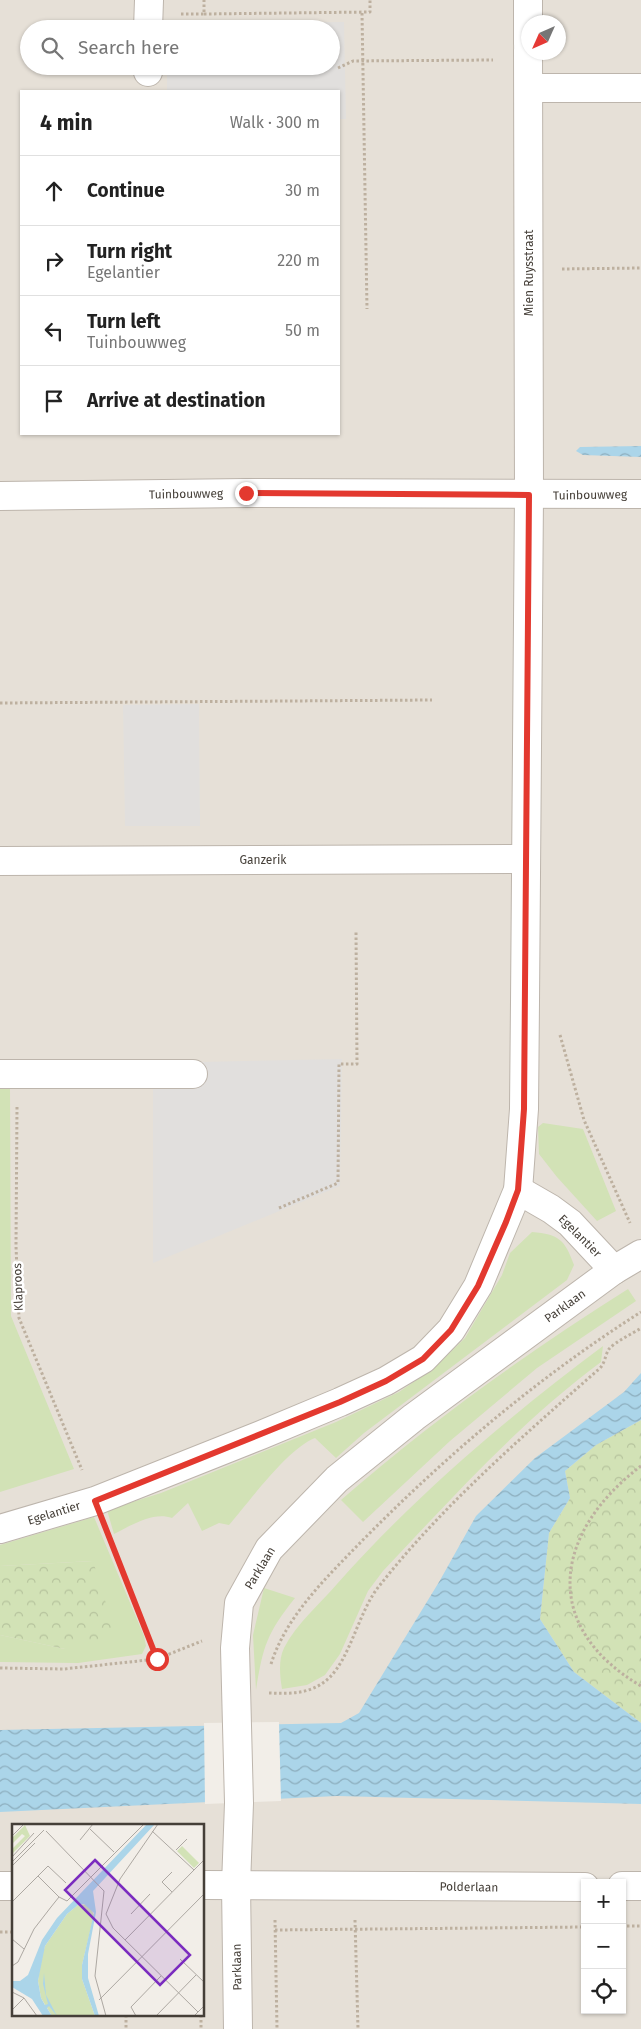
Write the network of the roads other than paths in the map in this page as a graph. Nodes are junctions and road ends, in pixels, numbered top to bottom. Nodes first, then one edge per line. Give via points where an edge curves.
1 (148, 0) edge
2 (528, 0) edge
3 (528, 15) edge
4 (148, 20) edge
5 (528, 60) edge
6 (529, 88) junction
7 (641, 88) edge
8 (641, 494) edge
9 (529, 495) junction
10 (0, 496) edge
11 (526, 859) junction
12 (0, 861) edge
13 (193, 1074) dead end
14 (9, 1075) edge
15 (518, 1190) junction
16 (637, 1242) edge
17 (614, 1270) junction
18 (0, 1529) edge
19 (205, 1885) edge
20 (236, 1885) junction
21 (626, 1886) edge
22 (641, 1886) edge
23 (581, 1887) edge
24 (238, 2029) edge

1 - 4 street
2 - 3 street, Mien Ruysstraat
5 - 6 street, Mien Ruysstraat
6 - 7 street
6 - 9 street, Mien Ruysstraat
8 - 9 street, Tuinbouwweg
9 - 10 street, Tuinbouwweg via 246,493
9 - 11 street, Egelantier
11 - 12 street, Ganzerik
11 - 15 street, Egelantier via 524,1109
13 - 14 street
15 - 17 street, Egelantier via 570,1223
15 - 18 street, Egelantier via 478,1286 451,1330 423,1359 386,1381 340,1402 95,1501
16 - 17 street, Parklaan
17 - 20 street, Parklaan via 414,1417 337,1479 269,1549 239,1603 236,1648 239,1803
19 - 20 street, Polderlaan
20 - 23 street, Polderlaan
20 - 24 street, Parklaan
21 - 22 street

